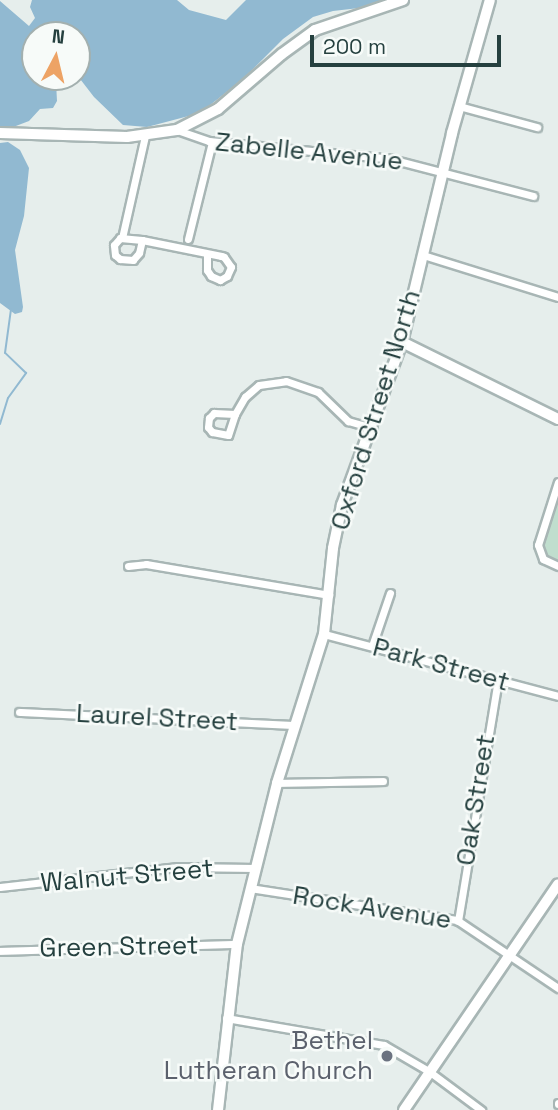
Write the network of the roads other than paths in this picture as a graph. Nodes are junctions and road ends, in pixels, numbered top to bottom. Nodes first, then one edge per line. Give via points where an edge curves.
1 (403, 0) edge
2 (490, 0) edge
3 (459, 106) junction
4 (537, 127) dead end
5 (177, 130) junction
6 (2, 133) edge
7 (145, 136) junction
8 (212, 142) junction
9 (443, 172) junction
10 (533, 196) dead end
11 (122, 238) junction
12 (188, 239) dead end
13 (142, 240) junction
14 (207, 254) dead end
15 (423, 255) junction
16 (558, 297) edge
17 (402, 342) junction
18 (235, 414) dead end
19 (558, 419) edge
20 (373, 428) junction
21 (558, 482) edge
22 (128, 565) dead end
23 (558, 566) edge
24 (390, 593) dead end
25 (329, 595) junction
26 (324, 634) junction
27 (372, 646) junction
28 (498, 680) junction
29 (558, 696) edge
30 (19, 712) dead end
31 (295, 725) junction
32 (383, 780) dead end
33 (277, 783) junction
34 (255, 868) junction
35 (558, 884) edge
36 (0, 887) edge
37 (250, 888) junction
38 (458, 921) junction
39 (237, 944) junction
40 (0, 951) edge
41 (510, 955) junction
42 (558, 988) edge
43 (226, 1018) junction
44 (430, 1072) junction
45 (218, 1110) edge
46 (404, 1110) edge
47 (481, 1110) edge

1 - 5 main road via 315,30 218,109
2 - 3 main road, Oxford Street North
3 - 4 street
3 - 9 main road, Oxford Street North
5 - 7 main road
5 - 8 street, Zabelle Avenue
6 - 7 main road
7 - 11 street
8 - 9 street, Zabelle Avenue via 390,159
8 - 12 street
9 - 10 street, Zabelle Avenue
9 - 15 main road, Oxford Street North
11 - 13 street
11 - 13 street via 115,243 114,253 128,261 138,255
13 - 14 street
15 - 16 street
15 - 17 main road, Oxford Street North
17 - 19 main road
17 - 20 main road, Oxford Street North
18 - 20 street via 259,385 286,381 318,392 348,421
20 - 25 main road, Oxford Street North via 342,505
21 - 23 street via 538,545 543,559
22 - 25 street via 146,564
24 - 27 street
25 - 26 main road, Oxford Street North
26 - 27 street, Park Street
26 - 31 main road, Oxford Street North
27 - 28 street, Park Street
28 - 29 street, Park Street
28 - 38 street, Oak Street
30 - 31 street, Laurel Street
31 - 33 main road, Oxford Street North
32 - 33 street
33 - 34 main road, Oxford Street North
34 - 36 street, Walnut Street via 153,869
34 - 37 main road, Oxford Street North
35 - 41 main road
37 - 38 street, Rock Avenue
37 - 39 main road, Oxford Street North
38 - 41 street, Rock Avenue
39 - 40 street, Green Street
39 - 43 main road, Oxford Street North
41 - 42 street, Rock Avenue
41 - 44 main road
43 - 44 street via 376,1042
43 - 45 main road, Oxford Street North
44 - 46 main road
44 - 47 street

